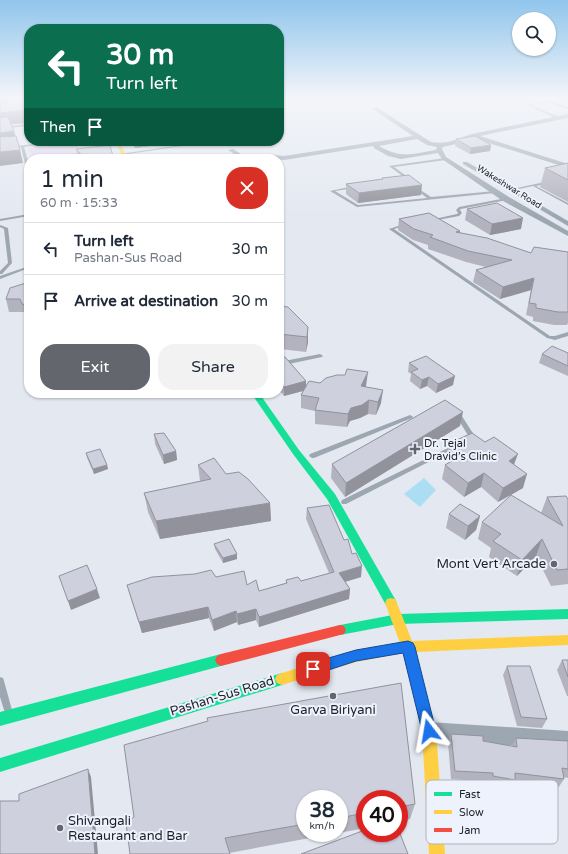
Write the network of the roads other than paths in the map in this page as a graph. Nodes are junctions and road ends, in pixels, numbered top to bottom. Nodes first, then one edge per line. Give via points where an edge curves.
1 (419, 137) joint
2 (470, 137) edge
3 (475, 137) edge
4 (376, 145) junction
5 (29, 146) edge
6 (176, 146) edge
7 (22, 147) junction
8 (0, 149) edge
9 (231, 150) dead end
10 (442, 152) junction
11 (24, 154) edge
12 (138, 154) edge
13 (238, 154) edge
14 (284, 158) edge
15 (568, 166) edge
16 (404, 176) edge
17 (554, 181) edge
18 (415, 186) edge
19 (534, 186) junction
20 (356, 187) edge
21 (510, 190) junction
22 (495, 192) junction
23 (431, 199) junction
24 (506, 199) junction
25 (568, 204) edge
26 (24, 216) edge
27 (0, 220) edge
28 (429, 221) edge
29 (408, 224) edge
30 (568, 224) edge
31 (0, 226) edge
32 (568, 234) edge
33 (24, 269) edge
34 (0, 274) edge
35 (0, 278) edge
36 (568, 334) edge
37 (320, 356) dead end
38 (284, 363) edge
39 (259, 398) edge
40 (454, 408) edge
41 (410, 417) dead end
42 (466, 441) edge
43 (459, 445) edge
44 (307, 458) junction
45 (340, 503) junction
46 (568, 614) edge
47 (398, 619) junction
48 (568, 640) edge
49 (408, 647) junction
50 (0, 681) edge
51 (10, 716) junction
52 (0, 719) edge
53 (429, 731) junction
54 (568, 740) edge
55 (0, 765) edge
56 (432, 780) edge
57 (436, 844) edge
58 (437, 854) edge

1 - 4 street
1 - 10 street, Wakeshwar Road
2 - 10 street
3 - 15 street
4 - 10 street via 390,155 402,157
4 - 14 street
5 - 7 lane
6 - 12 lane
7 - 8 lane
7 - 11 lane
9 - 13 street
10 - 16 lane via 391,166
10 - 21 street, Wakeshwar Road via 458,158
10 - 22 street, Wakeshwar Road
17 - 19 lane
18 - 23 lane
19 - 21 lane
19 - 25 lane
20 - 23 lane via 332,191 357,206
21 - 22 street
21 - 30 street, Wakeshwar Road
22 - 23 lane
22 - 24 street, Wakeshwar Road
24 - 28 lane via 460,208 458,215
24 - 32 street, Wakeshwar Road
26 - 27 lane
29 - 36 lane via 391,229 549,337
31 - 34 lane via 6,228 10,263
33 - 35 lane
37 - 38 lane
39 - 44 main road
40 - 42 lane via 473,438
41 - 44 lane
43 - 45 lane
44 - 45 main road via 331,497
45 - 47 main road
46 - 47 main road
47 - 49 main road
47 - 51 main road via 346,628
48 - 49 main road, Pashan-Sus Road
49 - 53 main road
49 - 55 main road, Pashan-Sus Road via 356,656
50 - 51 lane
51 - 52 main road
53 - 54 street
53 - 56 main road
57 - 58 main road

